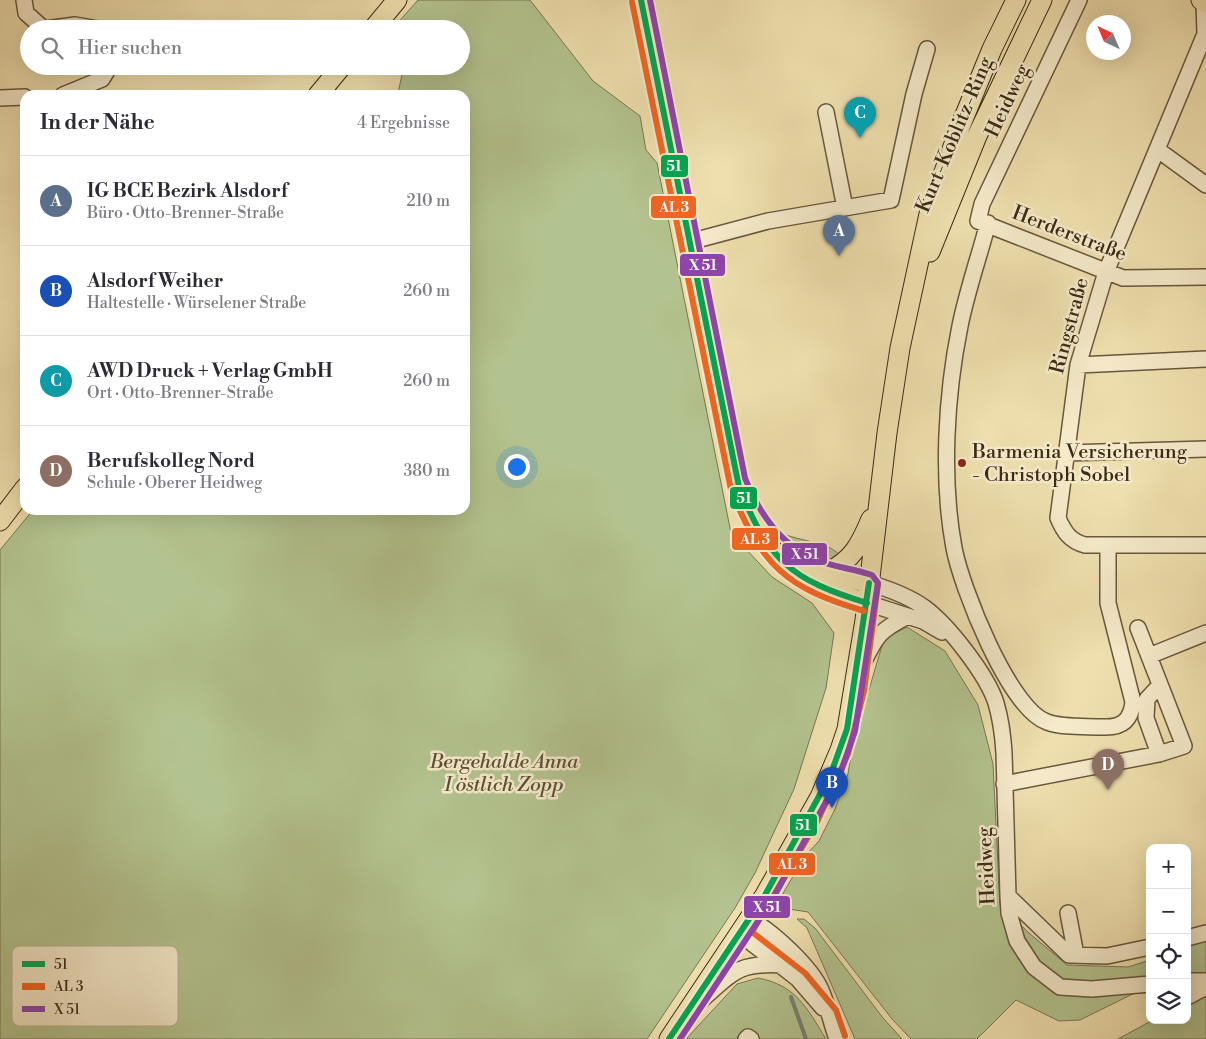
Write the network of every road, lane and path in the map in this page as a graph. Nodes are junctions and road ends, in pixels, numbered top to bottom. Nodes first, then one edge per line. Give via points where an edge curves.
1 (24, 0) edge
2 (397, 0) edge
3 (641, 0) edge
4 (1016, 0) edge
5 (1042, 0) edge
6 (1078, 0) edge
7 (1204, 2) edge
8 (34, 20) edge
9 (381, 20) edge
10 (1206, 34) edge
11 (927, 49) dead end
12 (104, 75) edge
13 (335, 75) edge
14 (75, 90) edge
15 (322, 90) edge
16 (20, 97) edge
17 (0, 98) edge
18 (826, 112) dead end
19 (1158, 150) junction
20 (1206, 185) edge
21 (845, 208) junction
22 (983, 222) junction
23 (689, 242) junction
24 (1106, 272) junction
25 (1206, 277) edge
26 (914, 290) junction
27 (1206, 359) edge
28 (1078, 365) junction
29 (1206, 449) edge
30 (1066, 453) junction
31 (20, 495) edge
32 (879, 499) junction
33 (0, 521) edge
34 (762, 531) junction
35 (1108, 545) junction
36 (1206, 545) edge
37 (828, 572) junction
38 (869, 583) junction
39 (867, 604) junction
40 (908, 616) junction
41 (1138, 628) dead end
42 (1206, 633) edge
43 (960, 645) junction
44 (1149, 656) junction
45 (856, 677) junction
46 (1160, 685) junction
47 (1159, 754) junction
48 (1004, 784) junction
49 (1008, 896) junction
50 (1068, 913) dead end
51 (745, 926) junction
52 (1206, 933) edge
53 (1191, 937) edge
54 (1146, 948) edge
55 (1076, 955) junction
56 (782, 965) junction
57 (1206, 981) edge
58 (1191, 982) edge
59 (1146, 984) edge
60 (1206, 987) edge
61 (1191, 996) edge
62 (688, 1012) junction
63 (829, 1016) junction
64 (669, 1039) edge
65 (746, 1039) edge
66 (751, 1039) edge
67 (837, 1039) edge

1 - 8 street via 26,13
2 - 9 main road
3 - 23 main road
4 - 26 main road, Kurt-Koblitz-Ring via 960,126 935,196
5 - 26 main road, Kurt-Koblitz-Ring via 977,136
6 - 22 street, Heidweg via 982,204
7 - 10 street, Ringstraße
10 - 19 street, Ringstraße
11 - 21 street via 891,200
12 - 14 street
13 - 15 main road
16 - 17 street
18 - 21 street
19 - 20 street
19 - 24 street, Ringstraße
21 - 23 street via 768,221
22 - 24 street, Herderstraße
22 - 35 street, Heidweg via 960,324 950,387 948,489 954,548 982,630 1019,698 1033,714 1047,722 1112,728 1125,722 1132,713 1133,702 1108,602
23 - 34 main road via 736,480
24 - 25 street, Herderstraße via 1123,278
24 - 28 street, Ringstraße
26 - 32 main road, Kurt-Koblitz-Ring via 900,348
27 - 28 street
28 - 30 street, Ringstraße
29 - 30 street
30 - 35 street, Ringstraße via 1058,518 1063,529 1075,542
31 - 33 main road
32 - 37 main road via 859,547 847,561
32 - 38 main road, Kurt-Koblitz-Ring
34 - 37 main road via 799,561
34 - 39 main road via 772,550 793,571 823,588
35 - 36 street, Ringstraße
37 - 38 main road
38 - 39 main road, Kurt-Koblitz-Ring
38 - 43 street, Heidweg via 925,608
39 - 40 street, Heidweg
39 - 45 main road, Kurt-Koblitz-Ring
40 - 43 street, Heidweg via 935,627
40 - 45 street via 877,636
41 - 44 street
42 - 44 street
43 - 48 street, Heidweg via 995,701 1002,728
44 - 46 street
45 - 51 main road, Kurt-Koblitz-Ring via 847,729 830,776
46 - 47 street via 1147,699 1146,708 1146,718
46 - 47 street via 1184,746
47 - 48 street
48 - 49 street, Heidweg
49 - 55 street via 1069,955
49 - 59 street, Heidweg via 1016,941 1034,967 1060,987 1092,989
50 - 55 street
51 - 56 street
51 - 62 main road, Kurt-Koblitz-Ring
51 - 63 street via 771,934 812,974
52 - 53 street
54 - 55 street via 1107,956
56 - 62 street via 758,964 740,968
56 - 63 street
57 - 58 street
60 - 61 street
62 - 64 main road, Kurt-Koblitz-Ring
63 - 67 street
65 - 66 street

